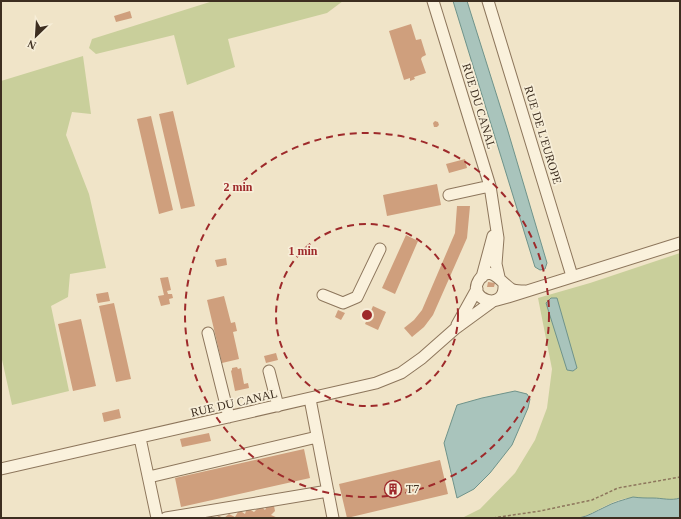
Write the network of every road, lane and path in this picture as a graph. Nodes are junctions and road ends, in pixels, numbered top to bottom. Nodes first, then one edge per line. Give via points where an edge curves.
1 (433, 1) edge
2 (488, 1) edge
3 (490, 186) junction
4 (449, 196) dead end
5 (495, 219) junction
6 (680, 243) edge
7 (380, 249) dead end
8 (572, 276) junction
9 (482, 277) junction
10 (501, 281) junction
11 (477, 289) junction
12 (526, 291) junction
13 (323, 295) dead end
14 (495, 300) junction
15 (456, 328) junction
16 (208, 333) dead end
17 (269, 371) dead end
18 (310, 399) junction
19 (278, 406) junction
20 (229, 417) junction
21 (317, 437) junction
22 (140, 438) junction
23 (1, 469) edge
24 (149, 477) junction
25 (680, 477) edge
26 (328, 491) junction
27 (157, 518) edge
28 (166, 518) edge
29 (333, 518) edge
30 (366, 518) edge
31 (370, 518) edge
32 (493, 518) edge

1 - 3 street, RUE DU CANAL
2 - 8 street, RUE DE L'EUROPE
3 - 4 street
3 - 5 street, RUE DU CANAL
5 - 9 street, RUE DU CANAL via 490,251
5 - 10 street, RUE DU CANAL via 498,238 496,264
6 - 8 street
7 - 13 street via 357,297 343,303
8 - 12 street
9 - 10 street via 490,274
9 - 11 street, RUE DU CANAL
10 - 12 street via 513,290
10 - 14 street via 503,293
11 - 14 street via 484,300
11 - 15 street, RUE DU CANAL
12 - 14 street
14 - 15 street, RUE DU CANAL
15 - 18 street, RUE DU CANAL via 401,373 376,383
16 - 20 street
17 - 19 street
18 - 19 street, RUE DU CANAL
18 - 21 street
19 - 20 street, RUE DU CANAL
20 - 22 street, RUE DU CANAL
21 - 24 street
21 - 26 street
22 - 23 street, RUE DU CANAL
22 - 24 street
24 - 27 street
25 - 32 path via 618,488 592,500
26 - 28 street
26 - 29 street
30 - 31 path

